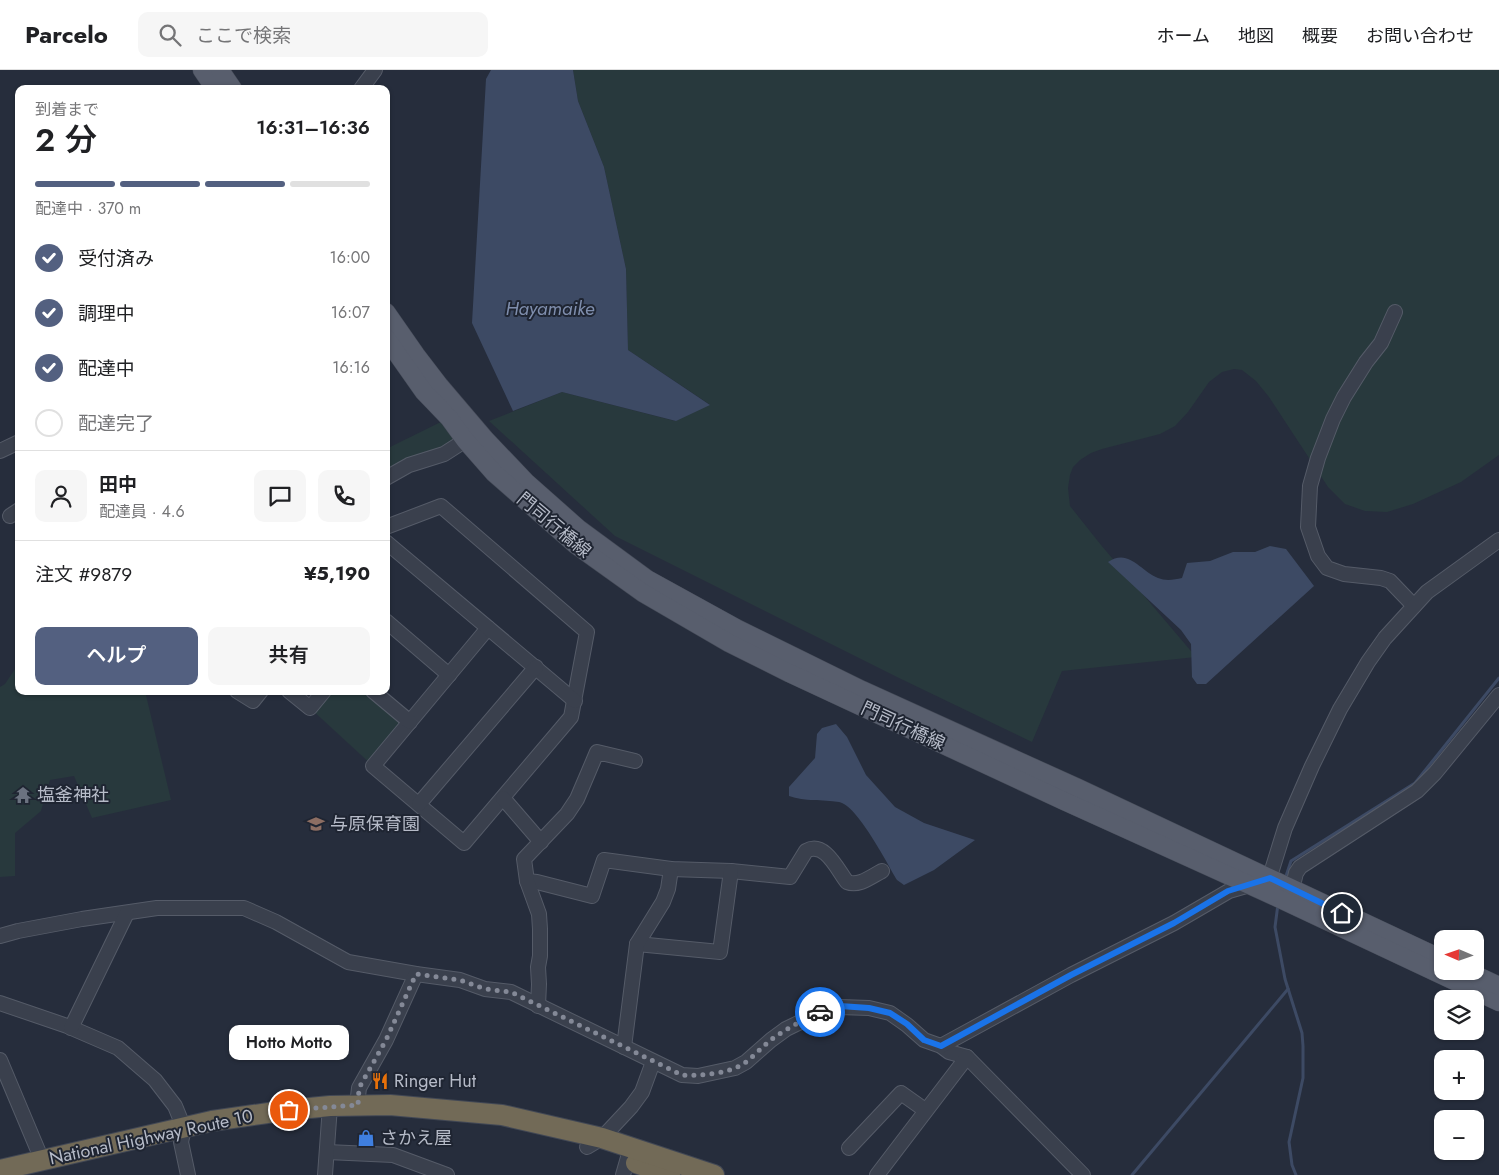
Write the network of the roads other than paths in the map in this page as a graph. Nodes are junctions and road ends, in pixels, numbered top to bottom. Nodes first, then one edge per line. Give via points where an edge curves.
1 (202, 70) edge
2 (220, 70) edge
3 (375, 70) edge
4 (212, 85) edge
5 (230, 85) edge
6 (364, 85) edge
7 (1395, 312) dead end
8 (390, 318) edge
9 (390, 344) edge
10 (472, 436) junction
11 (15, 444) edge
12 (0, 451) edge
13 (390, 476) edge
14 (390, 525) edge
15 (1499, 540) edge
16 (390, 545) edge
17 (1414, 606) junction
18 (390, 624) edge
19 (488, 628) junction
20 (536, 667) junction
21 (449, 676) junction
22 (243, 695) edge
23 (257, 695) edge
24 (294, 695) edge
25 (321, 695) edge
26 (378, 695) edge
27 (1499, 695) edge
28 (575, 701) junction
29 (410, 722) junction
30 (635, 761) dead end
31 (503, 798) junction
32 (418, 804) junction
33 (541, 842) junction
34 (671, 869) junction
35 (882, 871) dead end
36 (730, 872) junction
37 (527, 881) junction
38 (1248, 885) junction
39 (1268, 885) junction
40 (1291, 897) junction
41 (127, 913) junction
42 (0, 936) edge
43 (637, 944) junction
44 (1434, 957) edge
45 (416, 974) junction
46 (1484, 979) edge
47 (1499, 986) edge
48 (1499, 1002) edge
49 (0, 1003) edge
50 (538, 1006) junction
51 (71, 1028) junction
52 (941, 1046) junction
53 (624, 1047) junction
54 (967, 1057) junction
55 (0, 1060) edge
56 (653, 1062) junction
57 (358, 1105) junction
58 (926, 1110) junction
59 (329, 1112) junction
60 (183, 1135) junction
61 (595, 1142) junction
62 (849, 1148) dead end
63 (327, 1152) junction
64 (42, 1160) junction
65 (627, 1160) edge
66 (0, 1170) edge
67 (27, 1175) edge
68 (188, 1175) edge
69 (325, 1175) edge
70 (447, 1175) edge
71 (670, 1175) edge
72 (714, 1175) edge
73 (877, 1175) edge
74 (1083, 1175) edge

1 - 4 main road
2 - 5 main road
3 - 6 street
7 - 17 street via 1381,343 1366,362 1333,419 1310,486 1308,527 1318,556 1327,568 1344,574 1382,578
8 - 10 main road, 門司行橋線
9 - 10 main road, 門司行橋線 via 424,392
10 - 13 street via 444,454 409,465
10 - 38 main road, 門司行橋線 via 494,473 576,545 643,593 729,643
10 - 39 main road, 門司行橋線 via 580,529 646,579 862,690 1078,788
11 - 12 street
14 - 28 street via 440,506 587,632
15 - 17 street via 1426,592
16 - 19 street
17 - 39 street via 1373,654 1340,709 1285,828
18 - 21 street
19 - 20 street
19 - 21 street
20 - 28 street
20 - 32 street
21 - 29 street
22 - 23 street via 252,701
24 - 25 street via 310,708
26 - 29 street
27 - 40 street via 1417,792 1300,866
28 - 31 street via 571,717
29 - 32 street via 373,766
30 - 33 street via 597,752 577,799
31 - 32 street via 464,843
31 - 33 street
33 - 37 street via 524,859
34 - 36 street
34 - 37 street via 604,860 592,896
34 - 43 street via 663,902
35 - 36 street via 851,884 825,853 810,849 790,877
36 - 43 street via 720,952
37 - 50 street via 540,922
38 - 39 main road, 門司行橋線
38 - 52 street via 1228,891
39 - 40 main road, 門司行橋線
40 - 44 main road, 門司行橋線
40 - 48 main road, 門司行橋線
41 - 42 street
41 - 45 street via 157,908 244,908 348,962
41 - 51 street
43 - 53 street
45 - 50 street via 511,992
45 - 57 street via 386,1040 359,1088
46 - 47 main road
49 - 51 street
50 - 53 street
51 - 60 street via 118,1048 155,1080 176,1106
52 - 54 street via 948,1052
52 - 56 street via 924,1040 890,1013 840,1006 786,1029 735,1068 698,1076 682,1075
53 - 56 street
54 - 58 street
54 - 74 street
55 - 64 street
56 - 61 street via 642,1092 623,1117
57 - 59 highway, National Highway Route 10
57 - 61 highway, National Highway Route 10 via 502,1115
58 - 62 street via 900,1093
58 - 73 street
59 - 60 highway, National Highway Route 10 via 236,1131
59 - 61 highway, National Highway Route 10 via 425,1116
59 - 63 street
60 - 64 highway, National Highway Route 10
60 - 67 highway, National Highway Route 10
60 - 68 street
61 - 65 highway, National Highway Route 10
63 - 69 street
63 - 70 street via 393,1156
64 - 66 highway, National Highway Route 10
65 - 71 highway, National Highway Route 10
65 - 72 highway, National Highway Route 10

